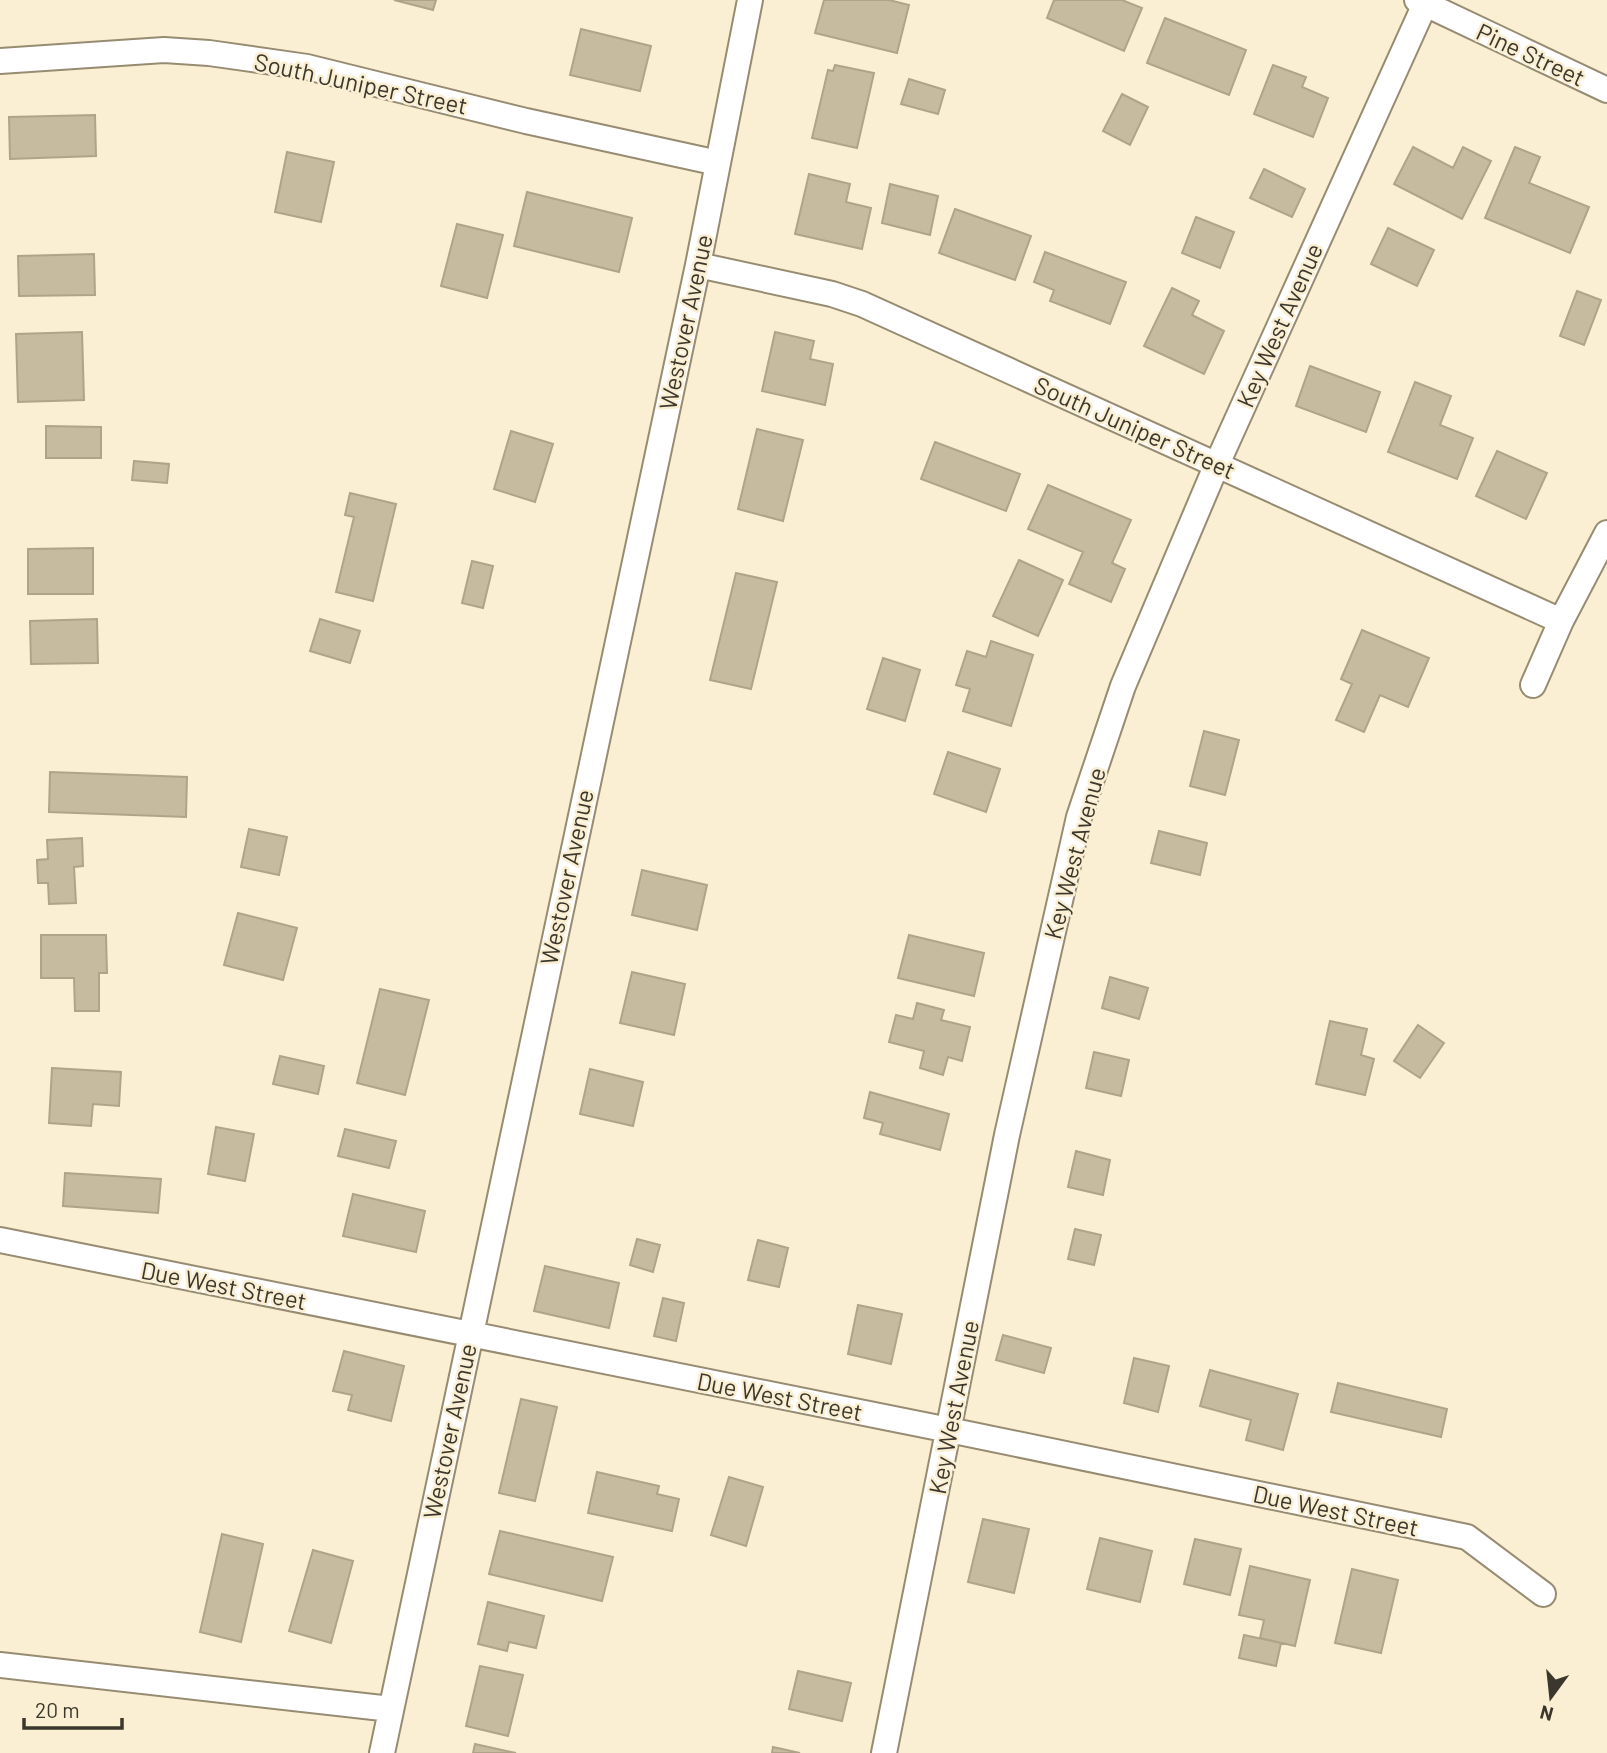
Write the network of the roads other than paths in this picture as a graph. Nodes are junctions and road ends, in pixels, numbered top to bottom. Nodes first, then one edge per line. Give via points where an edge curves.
1 (750, 0) edge
2 (1421, 2) edge
3 (0, 61) edge
4 (1607, 90) edge
5 (718, 163) junction
6 (698, 265) junction
7 (1217, 464) junction
8 (1607, 533) edge
9 (1561, 621) junction
10 (1533, 685) dead end
11 (0, 1240) edge
12 (468, 1335) junction
13 (949, 1430) junction
14 (1543, 1594) dead end
15 (0, 1665) edge
16 (391, 1709) junction
17 (382, 1753) edge
18 (884, 1753) edge

1 - 5 street, Westover Avenue
2 - 4 street, Pine Street
2 - 7 street, Key West Avenue
3 - 5 street, South Juniper Street via 163,50 209,52 307,67
5 - 6 street, Westover Avenue
6 - 7 street, South Juniper Street via 862,304
6 - 12 street, Westover Avenue
7 - 9 street, South Juniper Street
7 - 13 street, Key West Avenue via 1123,686 1079,817 1007,1135
8 - 9 street
9 - 10 street
11 - 12 street, Due West Street
12 - 13 street, Due West Street
12 - 16 street, Westover Avenue
13 - 14 street, Due West Street via 1467,1537
13 - 18 street, Key West Avenue
15 - 16 street
16 - 17 street, Westover Avenue

